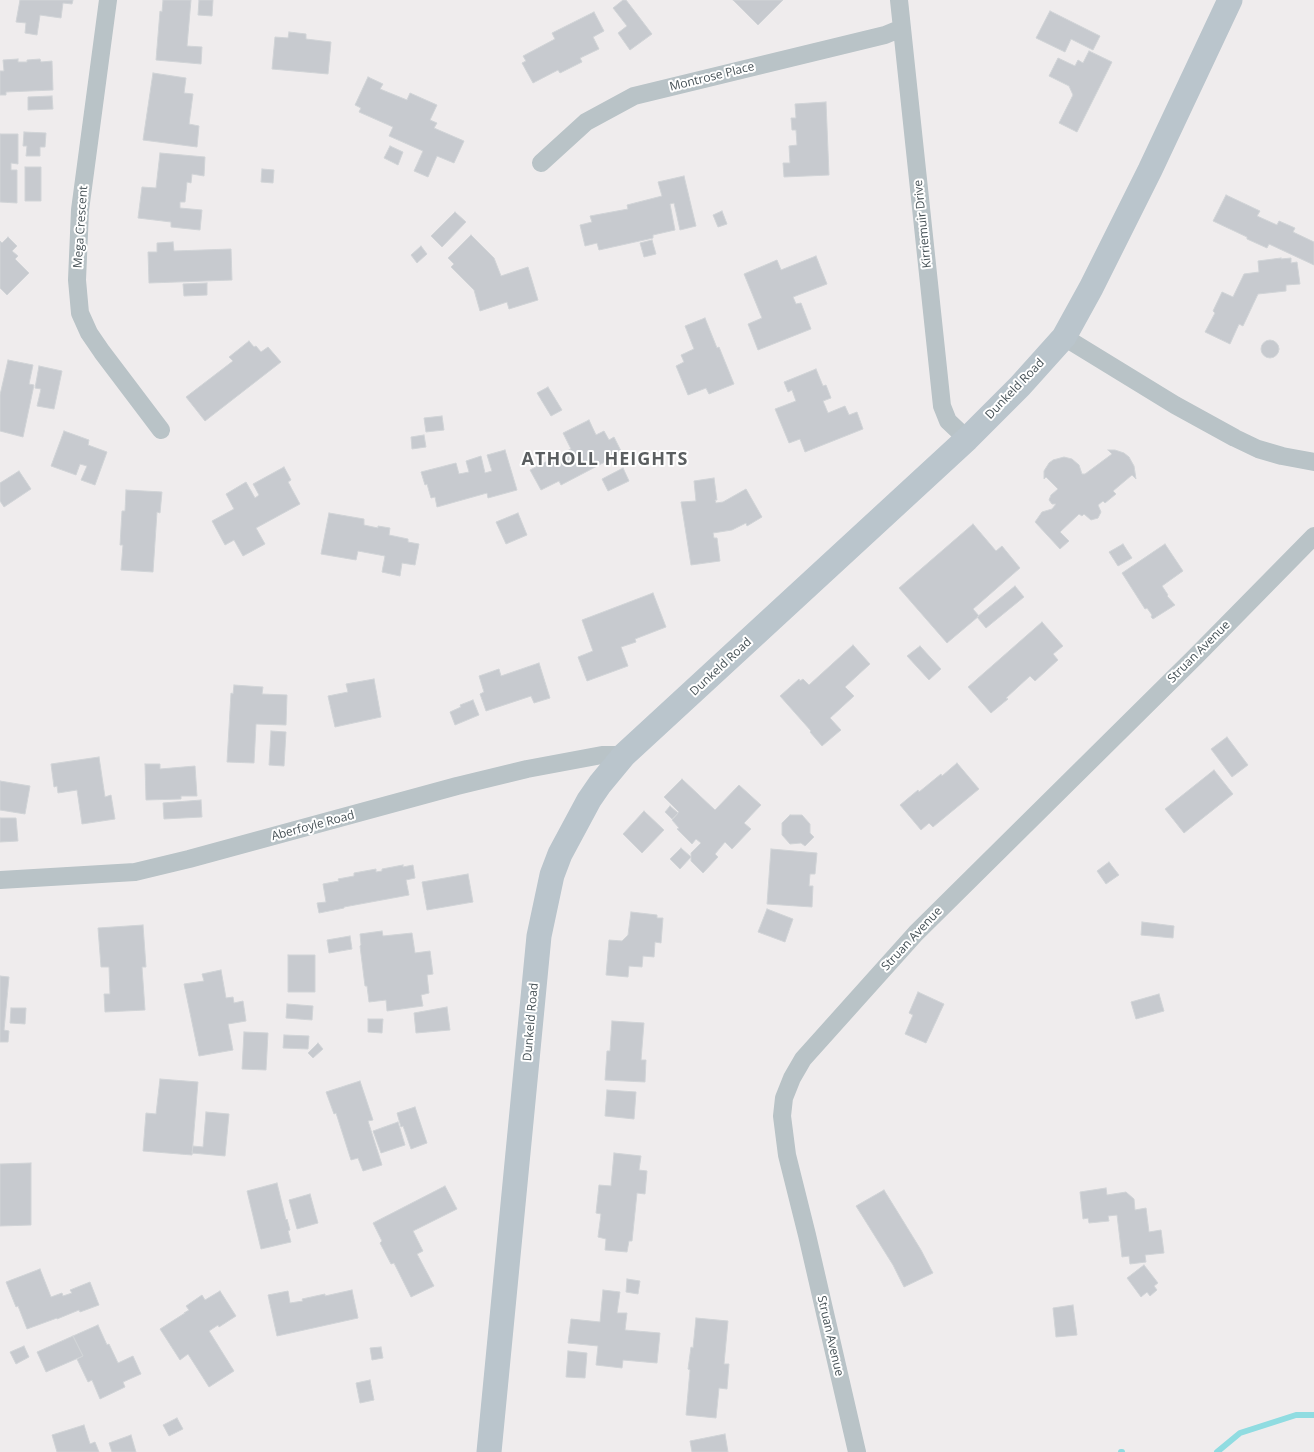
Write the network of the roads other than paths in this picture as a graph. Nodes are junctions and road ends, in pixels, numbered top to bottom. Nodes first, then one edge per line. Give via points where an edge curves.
1 (108, 0) edge
2 (899, 0) edge
3 (1230, 0) edge
4 (902, 28) junction
5 (541, 163) dead end
6 (1064, 338) junction
7 (161, 430) dead end
8 (968, 438) junction
9 (1314, 462) edge
10 (1314, 536) edge
11 (624, 755) junction
12 (0, 880) edge
13 (489, 1452) edge
14 (857, 1452) edge

1 - 7 street, Mega Crescent via 80,210 77,280 80,312 102,352
2 - 4 street, Kirriemuir Drive
3 - 6 main road, Dunkeld Road via 1150,170
4 - 5 street, Montrose Place via 885,35 634,96 586,122
4 - 8 street, Kirriemuir Drive via 942,406 948,421
6 - 8 main road, Dunkeld Road
6 - 9 street via 1235,438 1258,449
8 - 11 main road, Dunkeld Road
10 - 14 street, Struan Avenue via 916,933 803,1059 792,1078 784,1098 782,1116 787,1155
11 - 12 street, Aberfoyle Road via 602,755 527,769 136,872
11 - 13 main road, Dunkeld Road via 589,800 560,854 552,875 539,936

